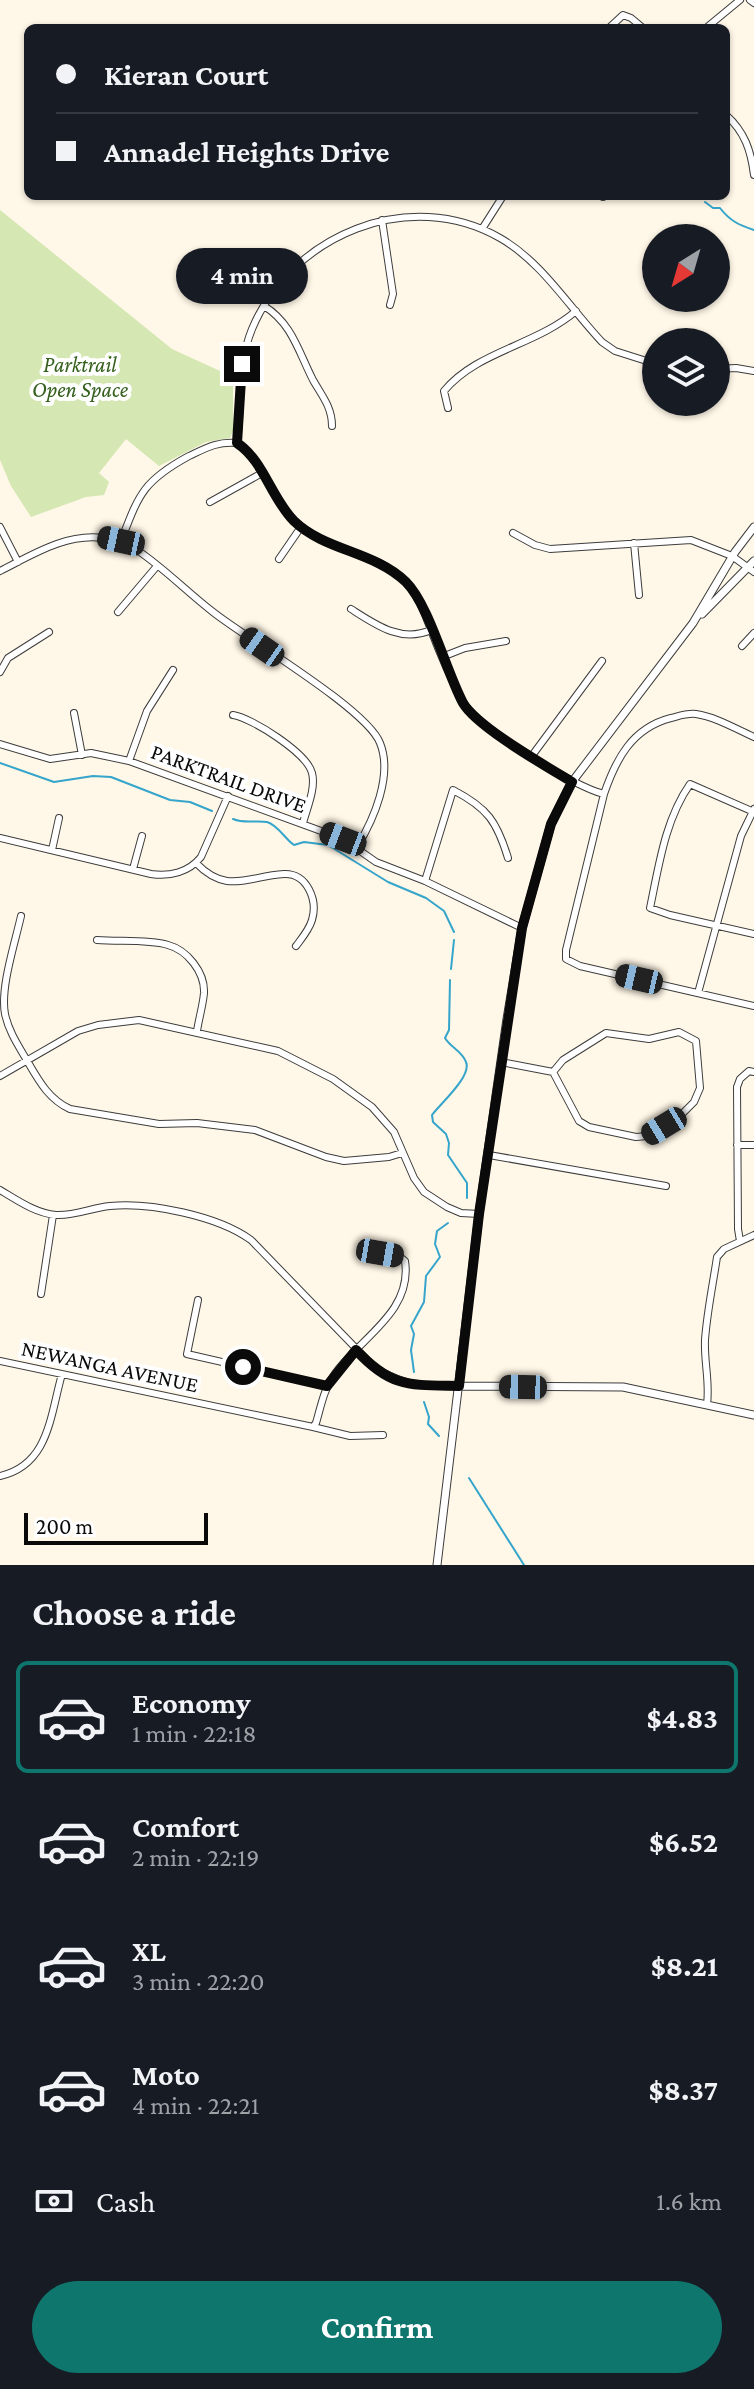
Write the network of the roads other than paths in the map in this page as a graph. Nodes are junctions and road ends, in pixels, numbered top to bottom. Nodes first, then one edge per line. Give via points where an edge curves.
1 (740, 0) edge
2 (613, 24) edge
3 (637, 24) edge
4 (711, 24) edge
5 (730, 120) edge
6 (754, 175) edge
7 (500, 200) edge
8 (382, 220) junction
9 (482, 229) junction
10 (390, 305) dead end
11 (264, 306) junction
12 (576, 311) junction
13 (642, 360) edge
14 (730, 368) edge
15 (754, 371) edge
16 (448, 408) dead end
17 (332, 426) dead end
18 (237, 443) junction
19 (262, 473) junction
20 (210, 502) dead end
21 (0, 527) edge
22 (301, 527) junction
23 (754, 527) edge
24 (513, 533) dead end
25 (121, 541) junction
26 (634, 543) junction
27 (732, 556) junction
28 (279, 559) dead end
29 (754, 561) edge
30 (18, 562) junction
31 (157, 566) junction
32 (751, 570) edge
33 (0, 571) edge
34 (639, 595) dead end
35 (351, 609) dead end
36 (118, 612) dead end
37 (693, 623) junction
38 (431, 630) junction
39 (49, 632) dead end
40 (754, 633) edge
41 (506, 641) dead end
42 (742, 646) dead end
43 (442, 657) junction
44 (602, 661) dead end
45 (173, 670) dead end
46 (0, 672) edge
47 (74, 713) dead end
48 (233, 715) dead end
49 (754, 737) edge
50 (0, 744) edge
51 (82, 755) junction
52 (531, 757) junction
53 (129, 761) junction
54 (572, 782) junction
55 (604, 794) junction
56 (228, 796) junction
57 (754, 810) edge
58 (59, 818) dead end
59 (303, 823) junction
60 (142, 836) dead end
61 (0, 838) edge
62 (357, 847) junction
63 (52, 850) junction
64 (508, 858) dead end
65 (196, 863) junction
66 (133, 869) junction
67 (425, 881) junction
68 (21, 916) dead end
69 (716, 925) junction
70 (522, 928) junction
71 (754, 934) edge
72 (97, 940) dead end
73 (296, 946) dead end
74 (698, 993) junction
75 (754, 1006) edge
76 (197, 1031) junction
77 (27, 1061) junction
78 (501, 1062) junction
79 (553, 1072) junction
80 (754, 1072) edge
81 (0, 1076) edge
82 (737, 1145) junction
83 (754, 1145) edge
84 (402, 1153) junction
85 (489, 1155) junction
86 (666, 1186) dead end
87 (0, 1190) edge
88 (479, 1214) junction
89 (53, 1215) junction
90 (754, 1235) edge
91 (740, 1241) junction
92 (361, 1249) dead end
93 (41, 1294) dead end
94 (198, 1300) dead end
95 (356, 1350) junction
96 (0, 1361) edge
97 (62, 1374) junction
98 (327, 1386) junction
99 (459, 1386) junction
100 (707, 1404) junction
101 (754, 1415) edge
102 (313, 1427) junction
103 (383, 1435) dead end
104 (0, 1476) edge
105 (437, 1565) edge

1 - 4 street
2 - 3 street via 623,15
5 - 6 street via 745,138
7 - 9 street
8 - 9 street via 425,217
8 - 10 street via 393,294
8 - 11 street via 322,246 285,277
9 - 12 street via 531,261
11 - 17 street via 292,334 332,412
11 - 18 street via 242,364
12 - 13 street via 602,342
12 - 16 street via 557,327 460,374 444,391
14 - 15 street
18 - 19 street
18 - 25 street via 212,445 158,475 139,497
19 - 20 street
19 - 22 street via 281,508
21 - 30 street
22 - 28 street
22 - 38 street via 380,562 400,577 418,599
23 - 27 street
24 - 26 street via 550,549
25 - 30 street via 81,537
25 - 31 street
26 - 27 street via 691,540
26 - 34 street
27 - 32 street
27 - 37 street
29 - 32 street
30 - 33 street
31 - 36 street
31 - 62 street via 215,614 352,710 376,734 384,753 383,777 372,820
32 - 37 street
35 - 38 street via 390,632 413,635
37 - 54 street
38 - 43 street
39 - 46 street via 8,658
40 - 42 street
41 - 43 street
43 - 52 street via 470,712
44 - 52 street
45 - 53 street via 147,711
47 - 51 street
48 - 59 street via 246,717 306,761 313,778
49 - 55 street via 702,715 663,720 626,745
50 - 51 street, PARKTRAIL DRIVE via 50,759
51 - 53 street, PARKTRAIL DRIVE
52 - 54 street
53 - 56 street, PARKTRAIL DRIVE
54 - 55 street
54 - 70 street via 551,824
55 - 74 street via 566,959
56 - 59 street, PARKTRAIL DRIVE
56 - 65 street
57 - 69 street via 741,836
57 - 69 street via 690,784 678,801 650,908
58 - 63 street
59 - 62 street, PARKTRAIL DRIVE
60 - 66 street
61 - 63 street
62 - 67 street, PARKTRAIL DRIVE via 376,862
63 - 66 street
64 - 67 street via 492,819 453,790
65 - 66 street via 162,876
65 - 73 street via 233,883 285,874 301,879 312,896 313,918
67 - 70 street, PARKTRAIL DRIVE
68 - 77 street via 4,1007
69 - 71 street
69 - 74 street
70 - 78 street
72 - 76 street via 167,944 183,952 202,978
74 - 75 street
76 - 77 street via 139,1020 98,1025
76 - 84 street via 278,1051 333,1079 385,1120
77 - 81 street
77 - 84 street via 49,1094 70,1109 159,1124 255,1130 344,1161
78 - 79 street
78 - 85 street
79 - 79 street via 606,1033 649,1039 679,1032 696,1041 700,1088 680,1116 636,1137 579,1121
80 - 82 street via 743,1074 737,1087
82 - 83 street
82 - 91 street
84 - 88 street via 424,1192 461,1213
85 - 86 street
85 - 88 street
87 - 89 street
88 - 99 street
89 - 93 street
89 - 95 street via 138,1205 227,1225 251,1240
90 - 91 street
91 - 100 street via 717,1257 706,1338
92 - 95 street via 399,1256 407,1270 395,1306
94 - 98 street via 187,1354
95 - 98 street
95 - 99 street via 376,1369 408,1385
96 - 97 street, NEWANGA AVENUE
97 - 102 street, NEWANGA AVENUE
97 - 104 street via 38,1452 27,1465
98 - 102 street
99 - 100 street via 623,1387
99 - 105 street
100 - 101 street
102 - 103 street, NEWANGA AVENUE via 350,1436

